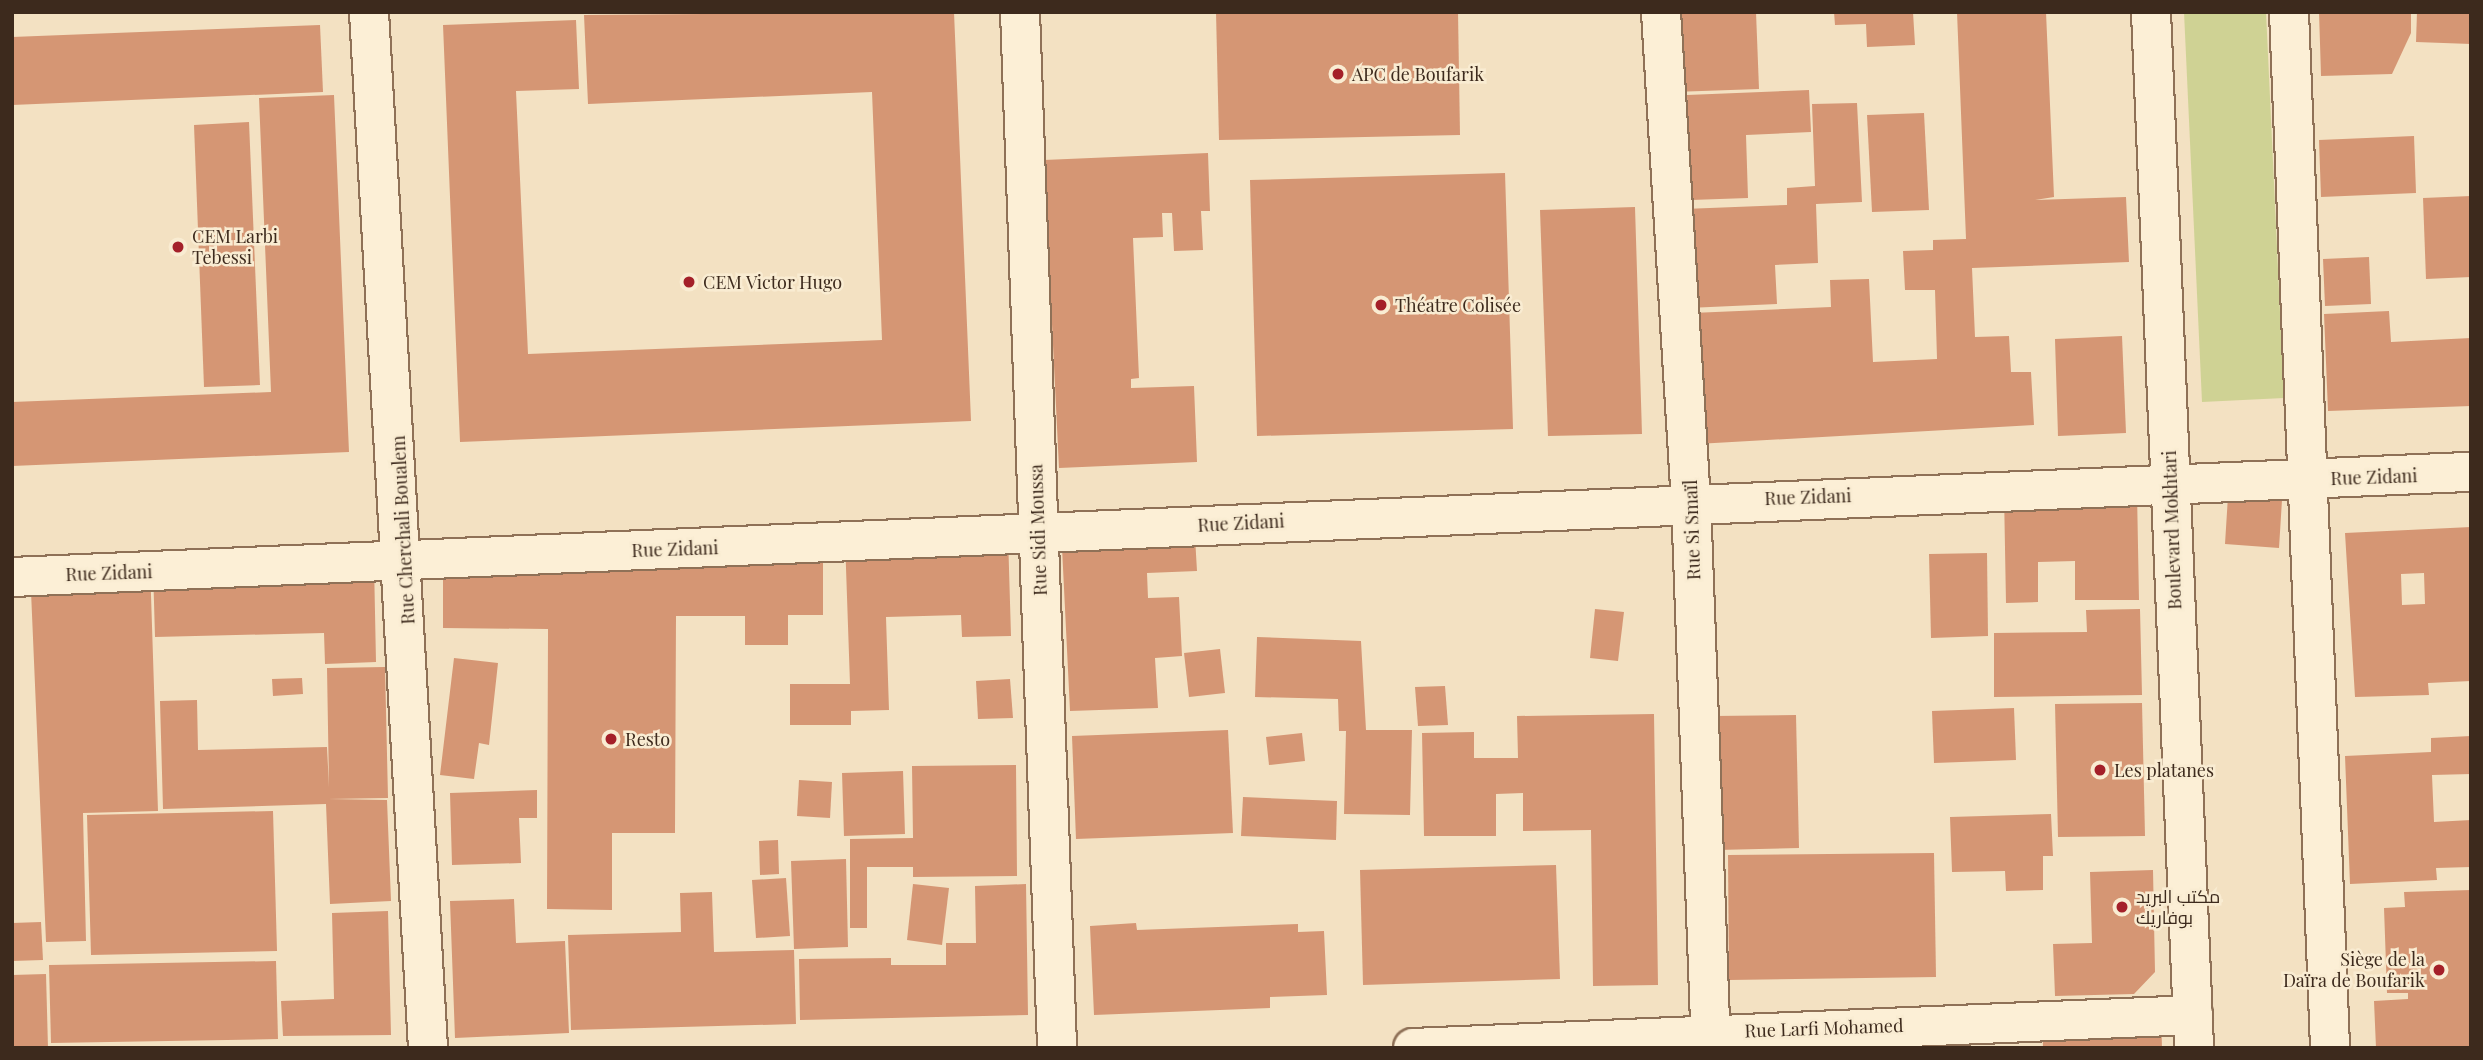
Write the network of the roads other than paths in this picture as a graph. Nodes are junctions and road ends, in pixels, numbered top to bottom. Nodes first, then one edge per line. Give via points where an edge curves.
1 (369, 12) edge
2 (1020, 12) edge
3 (1661, 12) edge
4 (2151, 12) edge
5 (2289, 12) edge
6 (2471, 472) edge
7 (2307, 479) junction
8 (2171, 486) junction
9 (1691, 501) junction
10 (1039, 533) junction
11 (405, 561) junction
12 (12, 577) edge
13 (2193, 1032) edge
14 (1710, 1040) edge
15 (428, 1048) edge
16 (1057, 1048) edge
17 (1413, 1048) edge
18 (2330, 1048) edge

1 - 11 street, Rue Cherchali Boualem
2 - 10 street, Rue Sidi Moussa
3 - 9 street, Rue Si Smaïl
4 - 8 street, Boulevard Mokhtari
5 - 7 street
6 - 7 street, Rue Zidani
7 - 8 street, Rue Zidani
7 - 18 street
8 - 9 street, Rue Zidani
8 - 13 street, Boulevard Mokhtari
9 - 10 street, Rue Zidani
9 - 14 street, Rue Si Smaïl
10 - 11 street, Rue Zidani
10 - 16 street, Rue Sidi Moussa
11 - 12 street, Rue Zidani
11 - 15 street, Rue Cherchali Boualem
13 - 14 street, Rue Larfi Mohamed
14 - 17 street, Rue Larfi Mohamed

